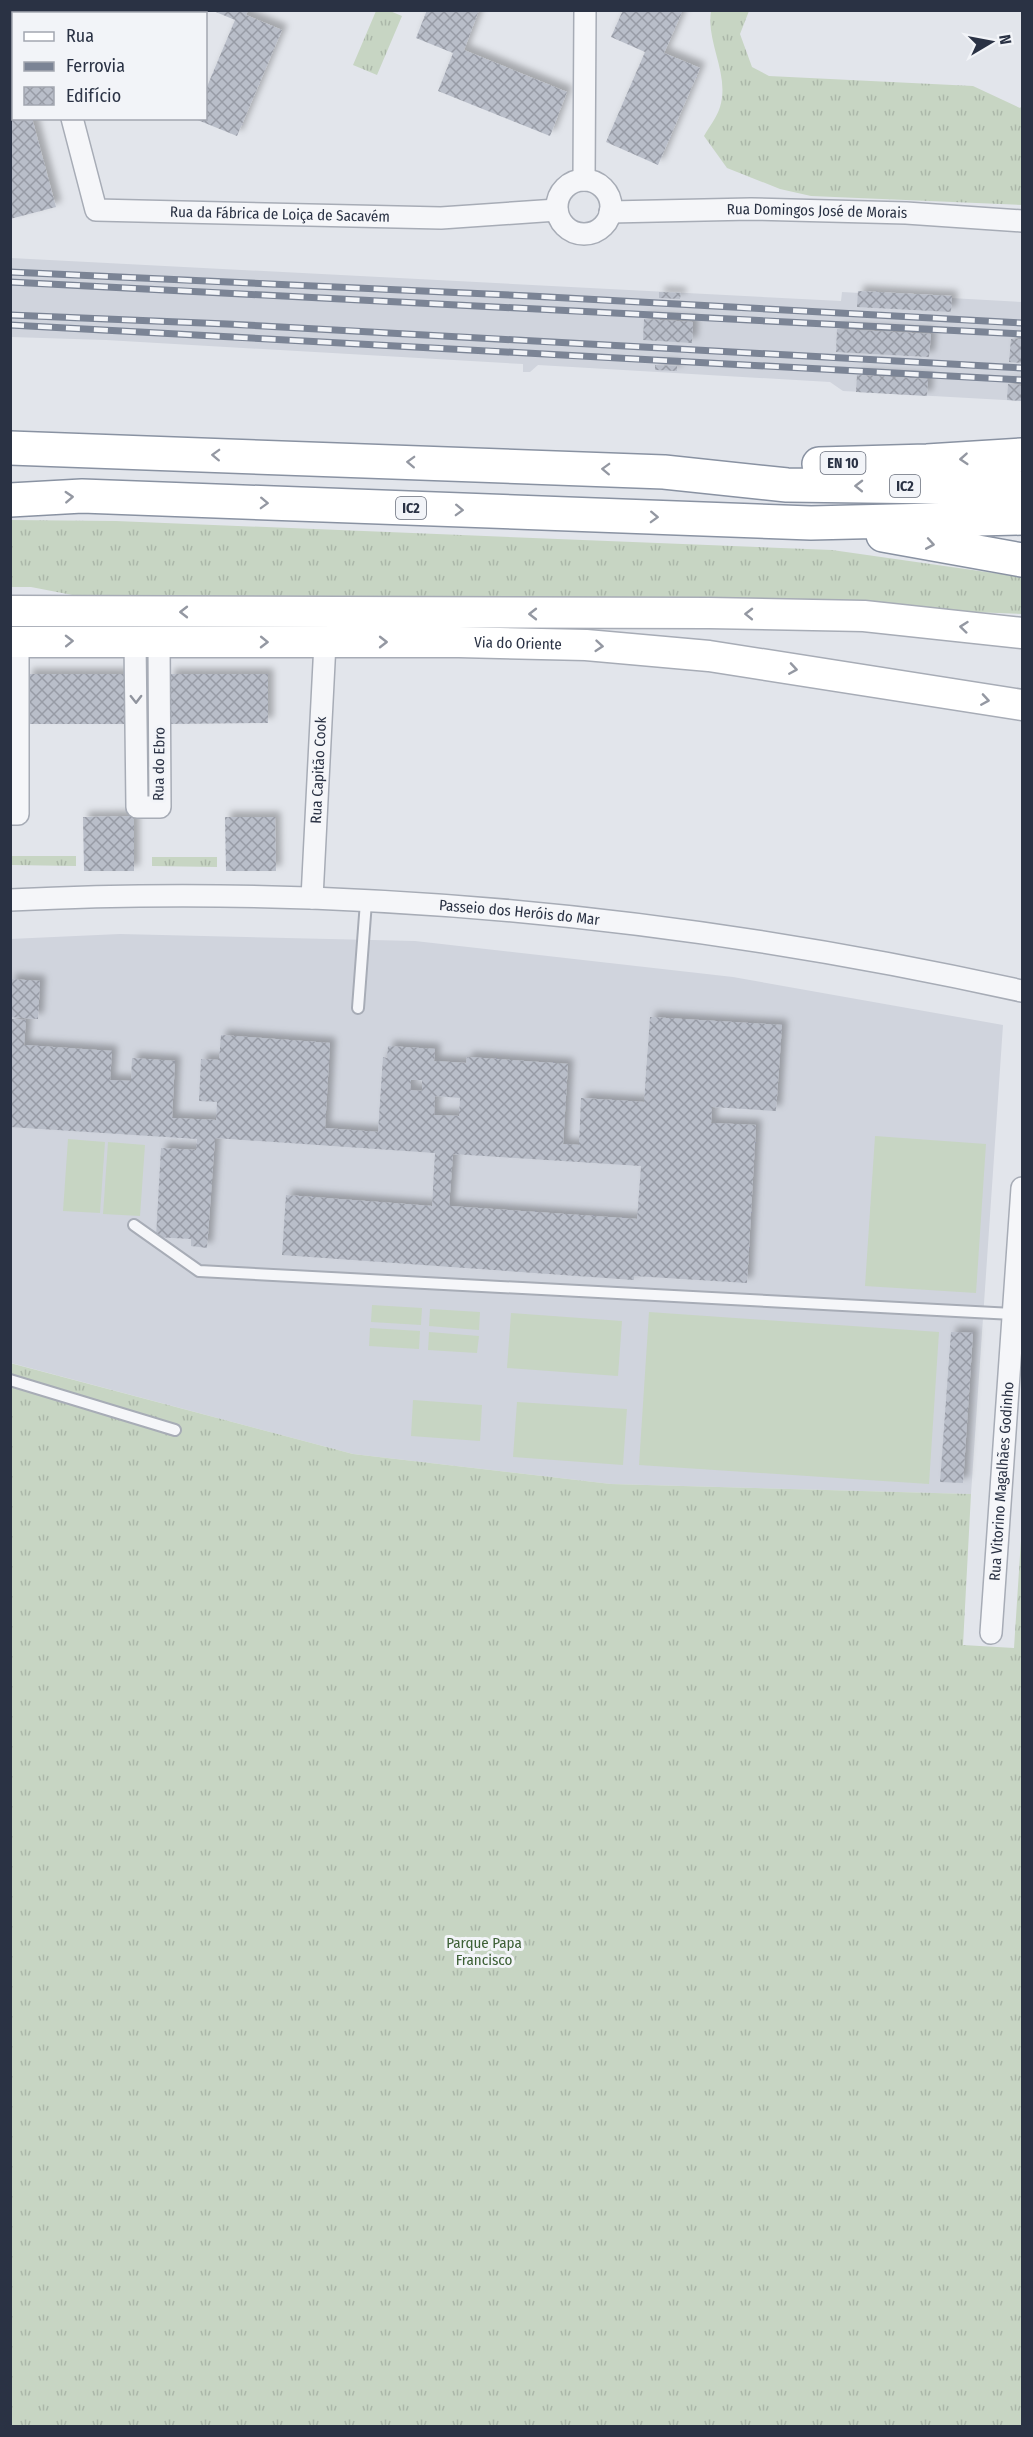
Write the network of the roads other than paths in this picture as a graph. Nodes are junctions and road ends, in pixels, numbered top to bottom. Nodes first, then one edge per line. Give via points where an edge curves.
1 (585, 10) edge
2 (73, 120) edge
3 (584, 180) junction
4 (557, 210) junction
5 (610, 212) junction
6 (1023, 221) edge
7 (15, 447) edge
8 (1023, 455) edge
9 (664, 472) junction
10 (1023, 488) edge
11 (10, 500) edge
12 (1023, 518) edge
13 (811, 523) junction
14 (1023, 560) edge
15 (10, 611) edge
16 (263, 612) junction
17 (378, 613) junction
18 (1023, 633) edge
19 (147, 641) junction
20 (14, 642) edge
21 (325, 643) junction
22 (1023, 705) edge
23 (10, 814) edge
24 (312, 898) junction
25 (10, 900) edge
26 (366, 902) junction
27 (1023, 991) edge
28 (358, 1008) dead end
29 (1023, 1188) edge
30 (134, 1225) dead end
31 (1013, 1314) junction
32 (10, 1380) edge
33 (175, 1430) dead end
34 (991, 1633) dead end

1 - 3 street
2 - 4 street, Rua da Fábrica de Loiça de Sacavém via 96,210 441,219
3 - 4 street via 575,181 561,192
3 - 5 street via 593,181 607,194
4 - 5 street via 566,226 583,233 600,228
5 - 6 street, Rua Domingos José de Morais via 751,209
9 -> 7 highway, IC2
8 -> 9 highway, EN 10
10 -> 9 highway, IC2 via 787,485
11 -> 13 highway, IC2 via 82,496
12 - 13 highway, IC2
13 -> 14 highway
16 -> 15 street, Via do Oriente
16 - 17 street, Via do Oriente
16 - 21 street
18 -> 17 street, Via do Oriente via 864,616
17 - 21 street
19 -> 19 street, Rua do Ebro via 137,807 160,807
20 -> 19 street, Via do Oriente
19 -> 21 street, Via do Oriente
20 - 23 street via 18,814
21 -> 22 street, Via do Oriente via 586,645 709,656
21 - 24 street, Rua Capitão Cook
24 - 25 street, Passeio dos Heróis do Mar via 138,896
24 - 26 street, Passeio dos Heróis do Mar
26 - 27 street, Passeio dos Heróis do Mar via 562,916 801,948
26 - 28 lane
29 - 31 street, Rua Vitorino Magalhães Godinho
30 - 31 lane via 199,1271
31 - 34 street, Rua Vitorino Magalhães Godinho
32 - 33 lane

